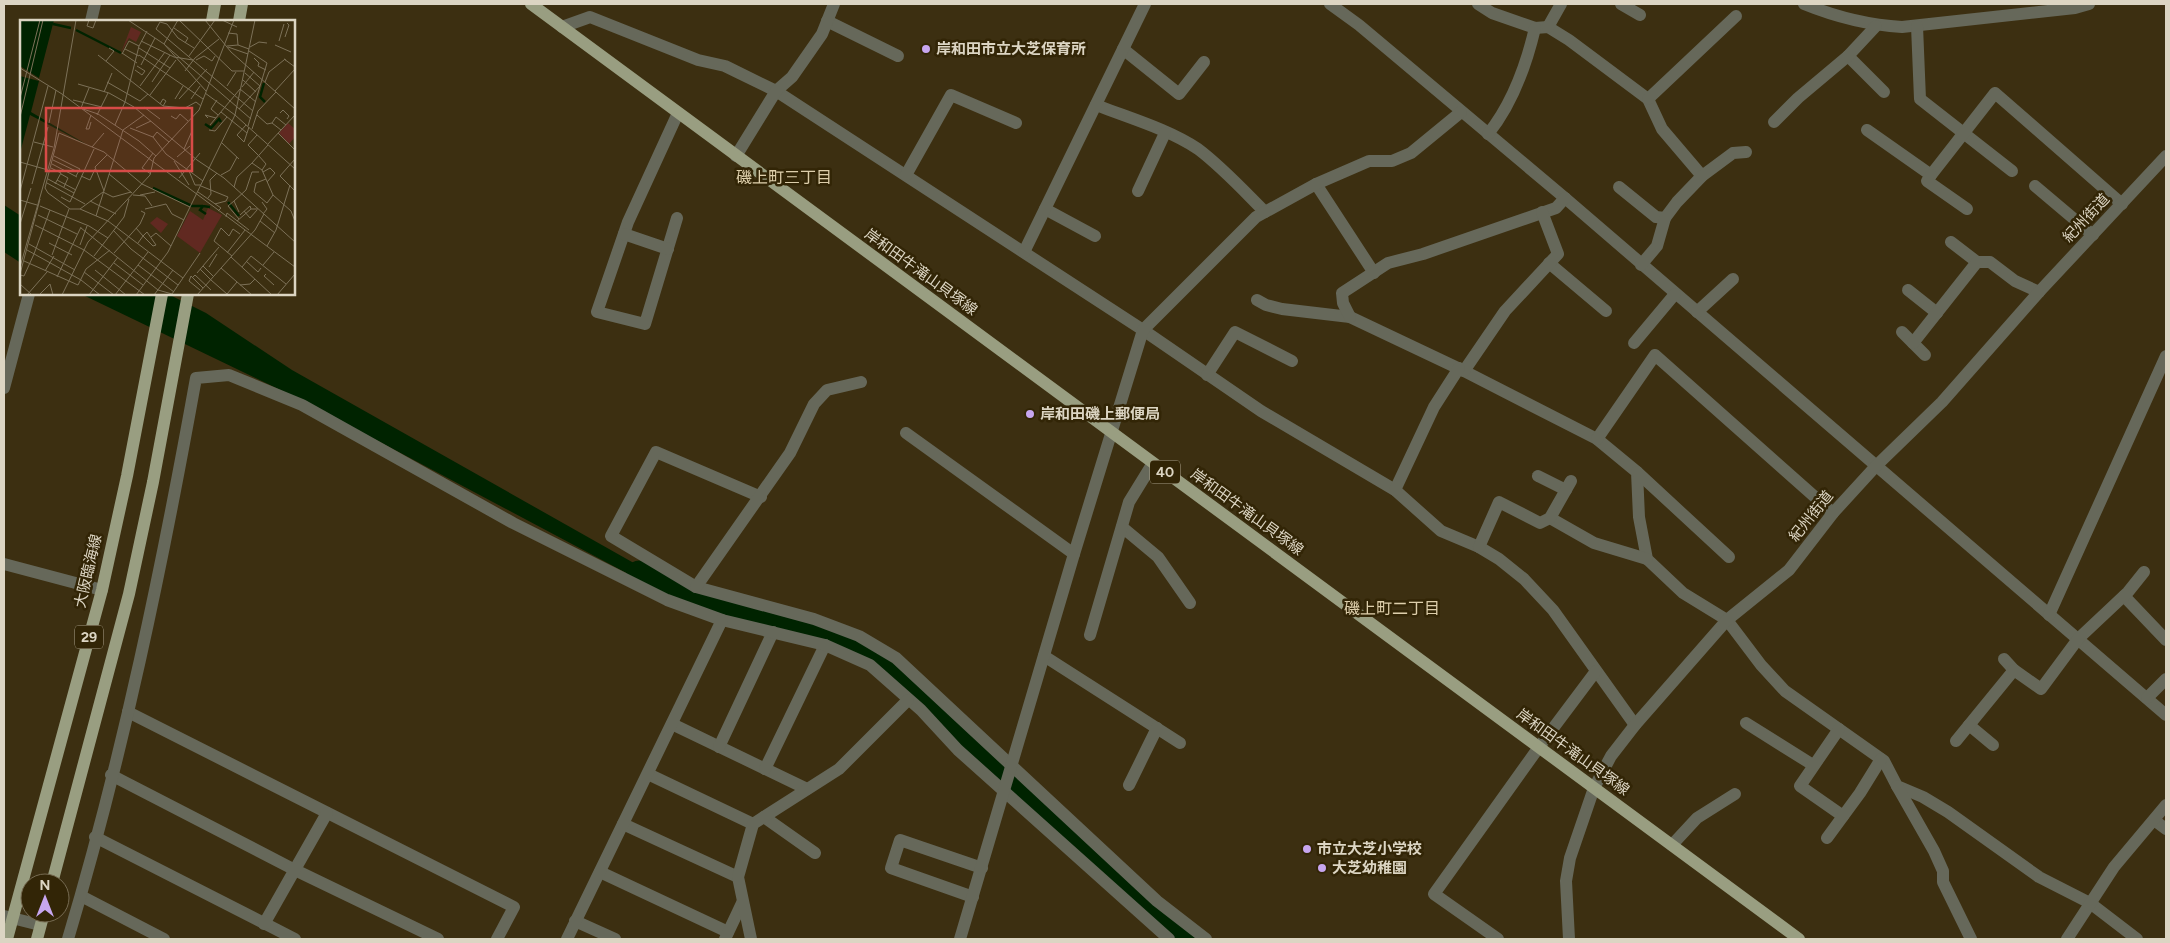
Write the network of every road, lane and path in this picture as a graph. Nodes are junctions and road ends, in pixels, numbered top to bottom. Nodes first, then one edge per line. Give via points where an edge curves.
1 (95, 4) edge
2 (215, 4) edge
3 (242, 4) edge
4 (531, 4) edge
5 (834, 4) edge
6 (1145, 4) edge
7 (1330, 4) edge
8 (1478, 4) edge
9 (1562, 4) edge
10 (1622, 4) edge
11 (1804, 4) edge
12 (2089, 4) edge
13 (1640, 15) dead end
14 (1736, 16) dead end
15 (91, 20) edge
16 (212, 20) edge
17 (239, 20) edge
18 (827, 21) junction
19 (562, 26) junction
20 (1876, 26) junction
21 (1917, 26) junction
22 (1535, 28) junction
23 (1548, 28) junction
24 (1123, 50) junction
25 (898, 56) dead end
26 (1848, 56) junction
27 (1204, 62) dead end
28 (776, 90) junction
29 (1884, 92) dead end
30 (1648, 99) junction
31 (1096, 105) junction
32 (1461, 112) junction
33 (678, 113) junction
34 (1774, 122) dead end
35 (1016, 123) dead end
36 (1867, 130) dead end
37 (1165, 133) junction
38 (1964, 133) junction
39 (1488, 134) junction
40 (1746, 152) dead end
41 (736, 156) junction
42 (2166, 156) edge
43 (2012, 171) dead end
44 (906, 175) junction
45 (1932, 175) junction
46 (1702, 176) junction
47 (1316, 184) junction
48 (2035, 186) dead end
49 (1619, 187) dead end
50 (1138, 191) dead end
51 (1565, 198) junction
52 (2122, 204) junction
53 (1045, 209) junction
54 (1967, 209) dead end
55 (1265, 212) junction
56 (1542, 212) junction
57 (678, 218) dead end
58 (1664, 218) junction
59 (624, 234) junction
60 (2093, 235) junction
61 (1095, 236) dead end
62 (1951, 242) dead end
63 (668, 249) junction
64 (1024, 252) junction
65 (1977, 262) junction
66 (1549, 263) junction
67 (1642, 265) junction
68 (1374, 273) junction
69 (1734, 279) dead end
70 (1908, 290) dead end
71 (2040, 292) junction
72 (1675, 294) junction
73 (29, 295) edge
74 (162, 295) edge
75 (187, 297) edge
76 (1257, 300) dead end
77 (1606, 310) dead end
78 (1697, 312) junction
79 (1936, 314) junction
80 (1350, 317) junction
81 (1144, 330) junction
82 (1902, 332) dead end
83 (1634, 343) dead end
84 (1913, 343) junction
85 (1925, 355) dead end
86 (2166, 356) edge
87 (1292, 361) dead end
88 (1461, 370) junction
89 (1207, 375) junction
90 (861, 382) dead end
91 (4, 388) edge
92 (906, 433) dead end
93 (1113, 434) junction
94 (1597, 439) junction
95 (1153, 463) junction
96 (1876, 466) junction
97 (1637, 472) junction
98 (1538, 476) dead end
99 (1395, 490) junction
100 (761, 498) junction
101 (1833, 513) junction
102 (1550, 518) junction
103 (1122, 526) junction
104 (1479, 547) junction
105 (1074, 554) junction
106 (1729, 557) dead end
107 (1647, 559) junction
108 (4, 564) edge
109 (2144, 572) dead end
110 (696, 587) junction
111 (102, 590) junction
112 (2124, 596) junction
113 (1190, 602) dead end
114 (2049, 615) junction
115 (722, 620) junction
116 (1727, 620) junction
117 (773, 632) junction
118 (1090, 635) dead end
119 (2078, 639) junction
120 (2166, 640) edge
121 (825, 645) junction
122 (1044, 656) junction
123 (2004, 659) dead end
124 (2014, 670) junction
125 (1596, 671) junction
126 (2166, 679) edge
127 (2147, 698) junction
128 (908, 700) junction
129 (128, 712) junction
130 (2166, 714) edge
131 (1746, 723) dead end
132 (672, 724) junction
133 (1635, 724) junction
134 (1969, 725) junction
135 (1157, 728) junction
136 (1839, 729) junction
137 (1956, 741) dead end
138 (1180, 743) dead end
139 (1993, 745) dead end
140 (719, 747) junction
141 (1539, 748) junction
142 (1881, 759) junction
143 (1813, 765) junction
144 (765, 769) junction
145 (1012, 770) junction
146 (648, 774) junction
147 (111, 775) junction
148 (1129, 785) dead end
149 (1897, 786) junction
150 (1594, 788) junction
151 (807, 789) junction
152 (1006, 789) junction
153 (1735, 794) dead end
154 (2166, 806) edge
155 (327, 813) junction
156 (1843, 816) junction
157 (758, 820) junction
158 (2154, 820) junction
159 (623, 824) junction
160 (2166, 829) edge
161 (95, 837) junction
162 (1827, 838) dead end
163 (1672, 846) junction
164 (815, 853) dead end
165 (982, 868) junction
166 (295, 870) junction
167 (600, 872) junction
168 (55, 873) edge
169 (738, 877) junction
170 (81, 896) junction
171 (973, 897) junction
172 (742, 903) junction
173 (2090, 903) junction
174 (8, 917) edge
175 (576, 921) junction
176 (41, 923) edge
177 (264, 924) junction
178 (2127, 935) edge
179 (726, 936) edge
180 (7, 939) edge
181 (36, 939) edge
182 (68, 939) edge
183 (164, 939) edge
184 (295, 939) edge
185 (438, 939) edge
186 (497, 939) edge
187 (567, 939) edge
188 (615, 939) edge
189 (751, 939) edge
190 (960, 939) edge
191 (1169, 939) edge
192 (1206, 939) edge
193 (1498, 939) edge
194 (1569, 939) edge
195 (1799, 939) edge
196 (1971, 939) edge
197 (2067, 939) edge
198 (2137, 939) edge

1 - 15 street
2 - 16 main road
3 - 17 main road
4 - 19 main road, 岸和田牛滝山貝塚線 / 40
5 - 18 street
6 - 24 street
7 - 32 street
8 - 22 street via 1492,13
9 - 23 street
10 - 13 street
11 - 20 street via 1834,16
12 - 21 street
14 - 30 street
18 - 25 street
18 - 28 street via 822,34 792,77
19 - 28 street via 590,17 698,60 725,66
19 - 33 main road, 岸和田牛滝山貝塚線 / 40
20 - 21 street
20 - 26 street
21 - 38 street via 1920,99
22 - 23 street
22 - 39 street via 1521,76 1500,119
23 - 30 street
24 - 27 street via 1179,94
24 - 31 street
26 - 29 street
26 - 34 street
28 - 41 street
28 - 44 street
30 - 46 street via 1662,129
31 - 37 street
31 - 53 street
32 - 39 street
32 - 47 street via 1411,153 1392,161 1370,161
33 - 41 main road, 岸和田牛滝山貝塚線 / 40
33 - 59 street
35 - 44 street via 951,95
36 - 45 street
37 - 50 street
37 - 55 street via 1196,148
38 - 43 street
38 - 45 street
38 - 52 street via 1995,94
39 - 51 street
40 - 46 street via 1733,153
41 - 93 main road, 岸和田牛滝山貝塚線 / 40
42 - 52 street, 紀州街道
44 - 64 street
45 - 54 street via 1927,181
46 - 58 street
47 - 55 street
47 - 68 street
48 - 60 street
49 - 58 street via 1656,217
51 - 56 street via 1556,208
51 - 67 street
52 - 60 street, 紀州街道
53 - 61 street
53 - 64 street
55 - 81 street via 1238,234
56 - 66 street via 1558,254
56 - 68 street via 1388,263
57 - 63 street
58 - 67 street via 1657,246
59 - 63 street
59 - 63 street via 597,312 645,324
60 - 71 street, 紀州街道
62 - 65 street
64 - 81 street
65 - 71 street via 1990,262 2015,281
65 - 79 street
66 - 77 street
66 - 88 street via 1505,311
67 - 72 street
68 - 80 street via 1342,293
69 - 78 street
70 - 79 street
71 - 96 street, 紀州街道 via 1942,402
72 - 78 street
72 - 83 street
73 - 91 street
74 - 111 main road, 大阪臨海線 / 29
75 - 168 main road, 29 via 129,594
76 - 80 street via 1282,309
78 - 96 street
79 - 84 street
80 - 88 street
81 - 89 street
81 - 93 street
82 - 84 street
84 - 85 street
86 - 114 street
87 - 89 street via 1235,332
88 - 94 street
88 - 99 street via 1434,406
89 - 99 street via 1260,411
90 - 100 street via 827,390 814,404 790,453
92 - 105 street
93 - 95 main road, 岸和田牛滝山貝塚線 / 40
93 - 105 street
94 - 97 street
94 - 101 street via 1655,356
95 - 103 street via 1129,502
95 - 141 main road, 岸和田牛滝山貝塚線 / 40
96 - 101 street, 紀州街道
96 - 114 street
97 - 106 street
97 - 107 street via 1639,516
98 - 102 street via 1568,486
99 - 104 street via 1441,531
100 - 110 street
100 - 110 street via 656,452 611,536
101 - 116 street, 紀州街道 via 1788,570
102 - 104 street via 1540,523 1498,502
102 - 107 street via 1594,543
103 - 113 street via 1158,557
103 - 118 street
104 - 125 street via 1524,579 1553,610
105 - 122 street
107 - 116 street via 1683,592
108 - 111 street
109 - 112 street
110 - 145 street via 814,619 860,636 896,658
111 - 174 main road, 大阪臨海線 / 29
112 - 119 street
112 - 120 street
114 - 119 street
115 - 117 street
115 - 129 street via 667,600 513,523 302,405 229,375 196,378 165,552
115 - 132 street
116 - 133 street, 紀州街道
116 - 136 street via 1760,665 1785,691
117 - 121 street
117 - 140 street
119 - 124 street via 2041,689
119 - 127 street
121 - 128 street via 870,665
121 - 144 street
122 - 135 street
122 - 145 street
123 - 124 street
124 - 134 street
125 - 133 street
125 - 141 street
126 - 127 street
127 - 130 street
128 - 151 street via 839,769
128 - 152 street
129 - 147 street
129 - 155 street
131 - 143 street
132 - 140 street
132 - 146 street
133 - 150 street, 紀州街道 via 1611,756
134 - 137 street
134 - 139 street
135 - 138 street
135 - 148 street
136 - 142 street
136 - 143 street
140 - 144 street
141 - 150 main road, 岸和田牛滝山貝塚線 / 40
141 - 193 street via 1434,894
142 - 149 street
142 - 156 street
143 - 156 street via 1800,786
144 - 151 street
145 - 152 street
145 - 192 street via 1157,901
146 - 157 street
146 - 159 street
147 - 161 street
147 - 166 street
149 - 173 street via 1948,812 2039,877
149 - 196 street via 1934,851 1943,871 1942,882
150 - 163 main road, 岸和田牛滝山貝塚線 / 40
150 - 194 street, 紀州街道 via 1570,858 1566,881
151 - 157 street
152 - 165 street
152 - 191 street
153 - 163 street via 1697,818
154 - 158 street
155 - 166 street
155 - 186 street via 514,907
156 - 162 street
157 - 164 street
157 - 169 street
158 - 160 street
158 - 173 street via 2114,866
159 - 167 street
159 - 169 street
161 - 170 street
161 - 177 street
163 - 195 main road, 岸和田牛滝山貝塚線 / 40
165 - 171 street
165 - 171 street via 900,840 891,868
166 - 177 street
166 - 185 street
167 - 175 street
167 - 179 street
169 - 172 street
170 - 182 street
170 - 183 street
171 - 190 street
172 - 179 street
172 - 189 street
173 - 178 street
173 - 197 street
174 - 180 main road, 大阪臨海線 / 29
175 - 187 street
175 - 188 street
176 - 181 main road
177 - 184 street
178 - 198 street

